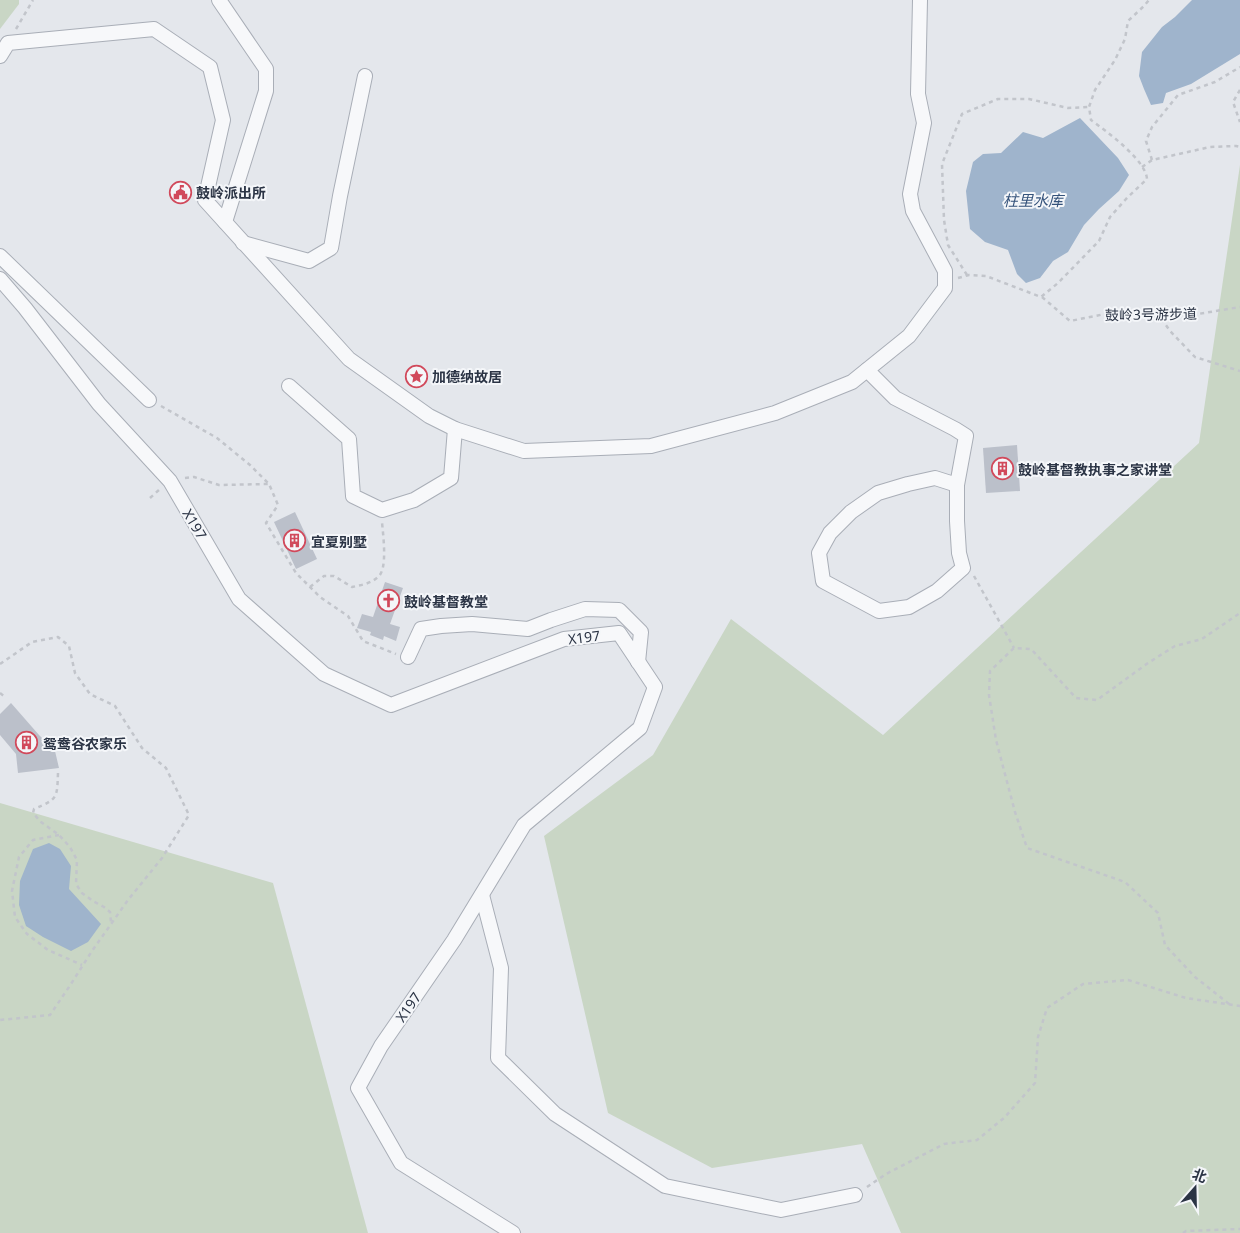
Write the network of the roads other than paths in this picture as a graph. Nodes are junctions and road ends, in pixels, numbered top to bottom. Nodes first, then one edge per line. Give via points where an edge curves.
1 (219, 0) edge
2 (920, 0) edge
3 (0, 56) edge
4 (365, 76) dead end
5 (225, 222) junction
6 (243, 243) junction
7 (0, 256) edge
8 (0, 279) edge
9 (867, 370) junction
10 (289, 386) dead end
11 (149, 400) road end
12 (455, 429) junction
13 (957, 485) junction
14 (408, 657) road end
15 (638, 662) junction
16 (482, 895) junction
17 (855, 1195) road end
18 (513, 1233) edge

1 - 5 street via 266,69 266,91
2 - 9 street via 918,94 924,123 910,194 913,211 945,271 945,288 909,336
3 - 5 street via 8,43 154,29 210,67 223,120 205,200
4 - 6 street via 331,248 309,260
5 - 6 street
6 - 12 street via 349,360 429,416
7 - 11 street
8 - 15 street, X197 / X197 via 99,404 170,481 239,599 324,674 391,705 564,640 618,633
9 - 12 street via 852,382 775,413 651,446 524,450
9 - 13 street via 895,398 966,436
10 - 12 street via 348,439 353,496 382,510 414,500 451,478
13 - 13 street via 963,568 937,591 909,607 879,611 823,581 819,553 830,533 851,512 878,493 908,484 935,478
14 - 15 street via 421,629 472,624 528,629 584,609 619,610 641,632
15 - 16 street, X197 / X197 via 655,687 640,728 524,825
16 - 17 street via 501,968 498,1058 555,1114 665,1186 781,1210
16 - 18 street, X197 / X197 via 381,1046 358,1088 401,1163

